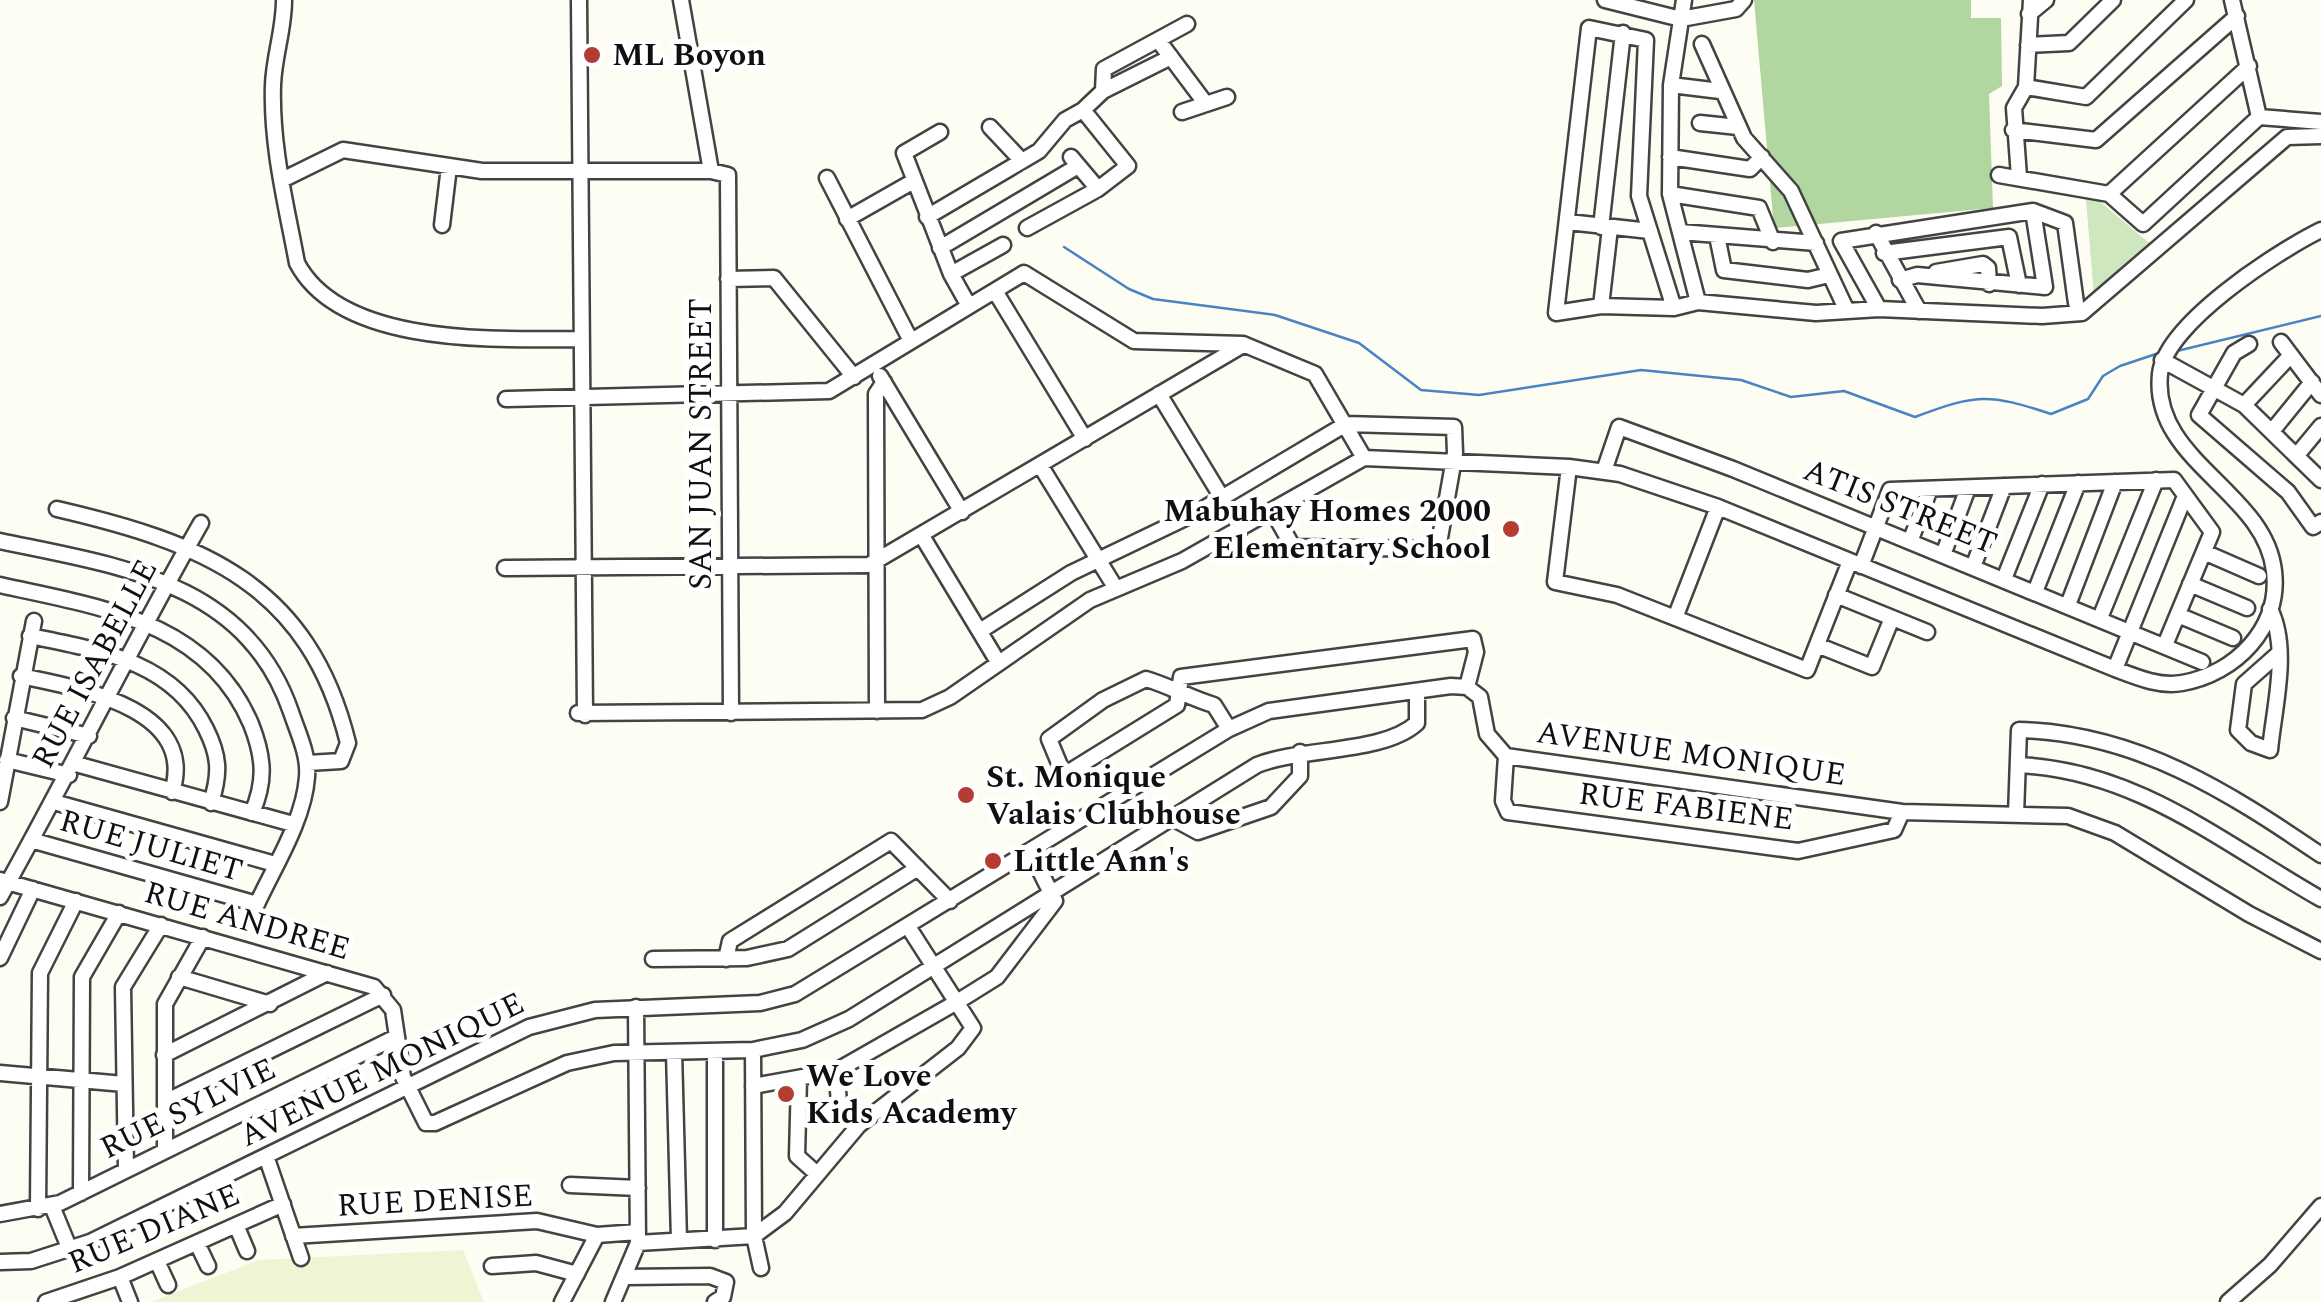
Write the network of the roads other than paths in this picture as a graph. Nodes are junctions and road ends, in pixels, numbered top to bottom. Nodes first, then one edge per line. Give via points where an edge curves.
1 (284, 0) edge
2 (578, 0) edge
3 (682, 0) edge
4 (1684, 0) edge
5 (1744, 0) edge
6 (2046, 0) edge
7 (2113, 0) edge
8 (2186, 0) edge
9 (2232, 0) edge
10 (1614, 2) edge
11 (1649, 6) edge
12 (2030, 7) edge
13 (2237, 16) junction
14 (1681, 19) junction
15 (1187, 24) dead end
16 (1620, 32) junction
17 (1158, 40) junction
18 (1702, 44) dead end
19 (2028, 45) junction
20 (1171, 57) junction
21 (2249, 66) junction
22 (1671, 85) junction
23 (2026, 87) junction
24 (1104, 92) junction
25 (1720, 92) junction
26 (1227, 97) dead end
27 (1206, 104) junction
28 (1083, 110) junction
29 (1182, 112) dead end
30 (2259, 117) junction
31 (2321, 122) edge
32 (1700, 123) dead end
33 (990, 127) dead end
34 (1738, 127) junction
35 (2013, 130) junction
36 (940, 132) dead end
37 (2321, 136) edge
38 (1670, 157) junction
39 (1762, 157) junction
40 (1022, 161) junction
41 (449, 166) junction
42 (580, 171) junction
43 (711, 171) junction
44 (1999, 174) dead end
45 (2019, 177) junction
46 (827, 178) dead end
47 (282, 180) junction
48 (912, 182) junction
49 (1098, 189) junction
50 (1670, 194) junction
51 (2109, 194) junction
52 (2033, 212) junction
53 (927, 217) junction
54 (847, 219) junction
55 (1568, 222) junction
56 (442, 225) dead end
57 (1027, 228) dead end
58 (1606, 228) junction
59 (2321, 230) edge
60 (1650, 231) junction
61 (1680, 232) junction
62 (1876, 233) junction
63 (1717, 236) junction
64 (1773, 242) junction
65 (1816, 243) junction
66 (1003, 245) dead end
67 (940, 248) junction
68 (1884, 254) junction
69 (951, 274) junction
70 (1830, 275) junction
71 (728, 279) junction
72 (1900, 280) junction
73 (2019, 285) junction
74 (995, 290) junction
75 (1698, 302) junction
76 (969, 306) junction
77 (1601, 306) junction
78 (1674, 308) junction
79 (2076, 308) junction
80 (1879, 309) junction
81 (1847, 311) junction
82 (1919, 311) junction
83 (582, 339) junction
84 (911, 341) junction
85 (2281, 342) dead end
86 (1243, 344) junction
87 (2249, 344) dead end
88 (2291, 355) junction
89 (2164, 358) junction
90 (873, 364) junction
91 (854, 377) junction
92 (884, 382) junction
93 (2214, 388) junction
94 (2317, 389) edge
95 (728, 394) junction
96 (1160, 394) junction
97 (582, 397) junction
98 (506, 399) dead end
99 (2244, 405) junction
100 (1346, 424) junction
101 (2321, 426) edge
102 (2273, 430) junction
103 (1084, 439) junction
104 (2298, 455) junction
105 (1364, 458) junction
106 (1453, 462) junction
107 (1040, 465) junction
108 (1569, 467) junction
109 (1604, 470) junction
110 (2321, 478) edge
111 (2156, 480) junction
112 (2116, 482) junction
113 (2078, 483) junction
114 (2042, 484) junction
115 (2004, 486) junction
116 (1968, 488) junction
117 (1930, 489) junction
118 (2185, 496) junction
119 (1222, 498) junction
120 (1718, 507) junction
121 (58, 509) dead end
122 (1272, 510) junction
123 (962, 512) junction
124 (2321, 522) edge
125 (201, 523) dead end
126 (1875, 527) junction
127 (1240, 529) junction
128 (922, 536) junction
129 (0, 541) edge
130 (1910, 542) junction
131 (188, 546) junction
132 (2204, 552) junction
133 (1943, 555) junction
134 (1098, 560) junction
135 (876, 563) junction
136 (1855, 564) junction
137 (730, 567) junction
138 (1972, 567) junction
139 (505, 568) dead end
140 (584, 568) junction
141 (2259, 576) dead end
142 (2004, 579) junction
143 (168, 582) junction
144 (2190, 584) junction
145 (0, 585) edge
146 (1115, 587) junction
147 (2036, 592) junction
148 (1836, 596) junction
149 (2068, 605) junction
150 (2247, 608) dead end
151 (2270, 609) junction
152 (2178, 614) junction
153 (1675, 618) junction
154 (1892, 618) junction
155 (2100, 618) junction
156 (145, 623) junction
157 (2130, 630) junction
158 (980, 631) junction
159 (1927, 632) dead end
160 (2234, 638) dead end
161 (1817, 645) junction
162 (2165, 645) junction
163 (2278, 653) junction
164 (126, 659) junction
165 (998, 662) junction
166 (2202, 662) dead end
167 (2115, 669) junction
168 (21, 676) junction
169 (1468, 687) junction
170 (1416, 691) junction
171 (1178, 694) junction
172 (108, 698) junction
173 (877, 711) junction
174 (732, 713) junction
175 (14, 718) junction
176 (1229, 729) junction
177 (89, 736) junction
178 (1300, 752) junction
179 (1506, 756) junction
180 (7, 760) junction
181 (308, 763) junction
182 (2018, 766) junction
183 (73, 769) junction
184 (172, 792) junction
185 (0, 802) edge
186 (54, 802) junction
187 (211, 802) junction
188 (1902, 812) junction
189 (252, 813) junction
190 (2016, 815) junction
191 (1174, 819) junction
192 (293, 824) junction
193 (31, 840) junction
194 (1030, 853) junction
195 (2321, 856) edge
196 (275, 864) junction
197 (918, 868) junction
198 (4, 882) edge
199 (33, 889) junction
200 (1055, 893) junction
201 (0, 897) edge
202 (2321, 898) edge
203 (76, 901) junction
204 (950, 902) junction
205 (119, 913) junction
206 (161, 925) junction
207 (909, 928) junction
208 (203, 937) junction
209 (2320, 949) edge
210 (0, 958) edge
211 (653, 959) dead end
212 (726, 959) junction
213 (934, 966) junction
214 (327, 973) junction
215 (179, 977) junction
216 (383, 995) junction
217 (957, 1002) junction
218 (270, 1004) junction
219 (636, 1007) junction
220 (396, 1037) junction
221 (753, 1050) junction
222 (637, 1052) junction
223 (674, 1052) junction
224 (715, 1052) junction
225 (164, 1055) junction
226 (836, 1071) junction
227 (0, 1073) edge
228 (40, 1074) junction
229 (799, 1078) junction
230 (80, 1079) junction
231 (124, 1084) junction
232 (408, 1086) junction
233 (753, 1086) junction
234 (165, 1102) junction
235 (859, 1125) junction
236 (165, 1151) junction
237 (266, 1156) junction
238 (126, 1170) junction
239 (818, 1174) junction
240 (570, 1186) dead end
241 (638, 1188) junction
242 (81, 1193) junction
243 (283, 1204) junction
244 (2321, 1206) edge
245 (45, 1208) junction
246 (0, 1214) edge
247 (236, 1225) junction
248 (597, 1235) junction
249 (293, 1236) junction
250 (754, 1236) junction
251 (638, 1237) junction
252 (679, 1240) junction
253 (716, 1240) junction
254 (197, 1243) junction
255 (70, 1250) junction
256 (247, 1251) dead end
257 (301, 1258) dead end
258 (157, 1260) junction
259 (0, 1262) edge
260 (208, 1266) dead end
261 (492, 1266) dead end
262 (761, 1268) dead end
263 (576, 1274) junction
264 (626, 1276) junction
265 (120, 1277) junction
266 (168, 1286) dead end
267 (82, 1297) edge
268 (719, 1300) edge
269 (46, 1302) edge
270 (130, 1302) edge
271 (562, 1302) edge
272 (614, 1302) edge
273 (2228, 1302) edge

1 - 47 street via 273,82
2 - 42 street
3 - 43 street
4 - 14 street
5 - 14 street via 1736,9
6 - 12 street
7 - 19 street via 2069,43
8 - 23 street via 2086,97
9 - 13 street
10 - 11 street
10 - 16 street
11 - 14 street
12 - 19 street
13 - 21 street
13 - 35 street via 2096,140
14 - 22 street
15 - 17 street
16 - 55 street via 1589,28
16 - 58 street
16 - 60 street via 1646,40 1640,196
17 - 20 street
17 - 24 street via 1104,69
18 - 25 street
19 - 23 street
20 - 24 street
20 - 27 street
21 - 30 street
21 - 51 street
22 - 25 street
22 - 38 street
23 - 35 street via 2014,108
24 - 28 street
25 - 34 street
26 - 27 street
27 - 29 street
28 - 40 street
28 - 49 street via 1128,166
30 - 31 street
30 - 51 street via 2143,224
32 - 34 street
33 - 40 street
34 - 39 street
35 - 45 street
36 - 48 street via 906,150
37 - 79 street via 2287,137
38 - 39 street via 1750,168
38 - 50 street
39 - 65 street via 1791,190
40 - 53 street
41 - 42 street
41 - 47 street via 343,150
41 - 56 street
42 - 43 street
42 - 83 street
43 - 71 street, SAN JUAN STREET via 728,175
44 - 45 street
45 - 51 street
46 - 54 street
47 - 83 street via 306,280 346,306 413,333
48 - 53 street
48 - 54 street
49 - 57 street
49 - 67 street via 1075,161
50 - 61 street
50 - 64 street via 1759,208
52 - 62 street
52 - 73 street via 2045,287
52 - 79 street via 2066,223
53 - 67 street
54 - 84 street
55 - 58 street
55 - 77 street via 1556,312
58 - 60 street
58 - 77 street
59 - 89 street via 2266,262
60 - 78 street
61 - 63 street
61 - 75 street
62 - 68 street
62 - 80 street via 1841,241
63 - 64 street
63 - 70 street via 1724,270 1808,280
64 - 65 street
65 - 70 street
66 - 69 street
67 - 69 street
68 - 72 street
68 - 73 street via 2009,237
69 - 76 street
70 - 81 street
71 - 91 street via 774,278
71 - 95 street, SAN JUAN STREET
72 - 73 street via 1917,275
72 - 82 street
74 - 76 street
74 - 86 street via 1024,272 1134,340
74 - 103 street
75 - 78 street
75 - 81 street
76 - 84 street
77 - 78 street
79 - 82 street
80 - 81 street
80 - 82 street
83 - 97 street
84 - 90 street
85 - 88 street
86 - 96 street
86 - 100 street via 1315,374
87 - 93 street via 2234,353
88 - 94 street
88 - 99 street
89 - 93 street
89 - 151 street via 2159,399 2165,424 2268,546 2274,572
90 - 91 street
90 - 92 street
91 - 95 street via 830,391
92 - 123 street
92 - 135 street via 876,394
93 - 99 street
93 - 124 street via 2199,415 2288,492 2312,527
94 - 102 street
95 - 97 street
95 - 137 street, SAN JUAN STREET
96 - 103 street
96 - 119 street
97 - 98 street
97 - 140 street
99 - 102 street
100 - 105 street
100 - 106 street via 1454,427
100 - 119 street
101 - 104 street
102 - 104 street
103 - 107 street
104 - 110 street
105 - 106 street
105 - 122 street
106 - 108 street
106 - 122 street via 1438,549 1293,547
107 - 123 street
107 - 134 street
108 - 109 street
108 - 153 street via 1555,582 1584,585
109 - 120 street
109 - 126 street, ATIS STREET via 1619,427
111 - 112 street
111 - 118 street via 2174,480
111 - 155 street
112 - 113 street
112 - 149 street
113 - 114 street
113 - 147 street
114 - 115 street
114 - 142 street
115 - 116 street
115 - 138 street
116 - 117 street
116 - 133 street
117 - 126 street via 1890,490
117 - 130 street
118 - 132 street via 2212,532
118 - 157 street
119 - 127 street
119 - 134 street
120 - 136 street
120 - 153 street
121 - 131 street
122 - 127 street
123 - 128 street
125 - 131 street, RUE ISABELLE
126 - 130 street, ATIS STREET
126 - 136 street
127 - 146 street
128 - 135 street
128 - 158 street
129 - 143 street
130 - 133 street, ATIS STREET
131 - 143 street, RUE ISABELLE
131 - 181 street via 274,600 312,651 348,743 341,761
132 - 141 street
132 - 144 street
133 - 138 street, ATIS STREET
134 - 146 street
134 - 158 street
135 - 137 street
135 - 173 street
136 - 148 street
136 - 167 street
137 - 140 street
137 - 174 street, SAN JUAN STREET
138 - 142 street, ATIS STREET
139 - 140 street
140 - 174 street via 582,714
142 - 147 street, ATIS STREET
143 - 156 street, RUE ISABELLE
143 - 181 street via 214,607 260,652 282,688
144 - 150 street
144 - 152 street
145 - 156 street
146 - 165 street
147 - 149 street, ATIS STREET
148 - 154 street
148 - 161 street
149 - 155 street, ATIS STREET
151 - 163 street via 2279,627
151 - 167 street via 2251,648 2210,674 2162,683
152 - 160 street
152 - 162 street
153 - 161 street via 1807,670
154 - 159 street
154 - 161 street via 1872,667
155 - 157 street, ATIS STREET
156 - 164 street, RUE ISABELLE
156 - 189 street via 200,651 241,702 264,775
157 - 162 street, ATIS STREET
157 - 167 street
158 - 165 street
162 - 166 street, ATIS STREET
163 - 163 street via 2275,692 2270,750 2238,730 2244,684
164 - 168 street via 32,628
164 - 172 street, RUE ISABELLE
164 - 187 street via 167,680 199,715 219,761
165 - 173 street via 937,704
168 - 172 street
168 - 175 street
169 - 170 street, AVENUE MONIQUE
169 - 171 street via 1473,639 1212,671 1180,677
169 - 179 street, AVENUE MONIQUE via 1480,696 1487,734
170 - 176 street, AVENUE MONIQUE via 1269,711
170 - 178 street via 1417,724 1410,730
171 - 171 street via 1177,705 1064,775 1049,739 1103,700 1146,679
171 - 176 street via 1214,705
172 - 177 street, RUE ISABELLE
172 - 184 street via 162,732 176,763
173 - 174 street
175 - 177 street
175 - 180 street
176 - 194 street, AVENUE MONIQUE
177 - 183 street, RUE ISABELLE
178 - 191 street via 1257,764
178 - 191 street via 1300,776 1271,806 1198,832
179 - 188 street, AVENUE MONIQUE
179 - 188 street, RUE FABIENE via 1508,812 1798,851 1894,830
180 - 183 street
180 - 185 street
181 - 192 street
182 - 190 street
182 - 195 street via 2019,730 2070,731 2129,746 2247,805
182 - 202 street via 2099,776 2152,798
183 - 184 street
183 - 186 street, RUE ISABELLE
184 - 187 street
186 - 193 street, RUE ISABELLE
186 - 196 street
187 - 189 street
188 - 190 street, AVENUE MONIQUE
189 - 192 street
190 - 209 street, AVENUE MONIQUE via 2068,816 2115,833
191 - 200 street
192 - 196 street
193 - 196 street, RUE JULIET via 257,904
193 - 198 street, RUE ISABELLE
194 - 200 street
194 - 204 street, AVENUE MONIQUE
197 - 204 street
197 - 212 street via 788,948
197 - 212 street via 891,841 730,941
198 - 199 street, RUE ANDREE
198 - 201 street, RUE ISABELLE
199 - 203 street, RUE ANDREE
199 - 210 street
200 - 213 street
200 - 217 street via 1053,907 997,977
203 - 205 street, RUE ANDREE
203 - 228 street via 40,972
204 - 207 street, AVENUE MONIQUE
205 - 206 street, RUE ANDREE
205 - 230 street via 82,976
206 - 208 street, RUE ANDREE
206 - 231 street via 124,987
207 - 213 street
207 - 219 street, AVENUE MONIQUE via 775,1000
208 - 214 street, RUE ANDREE
208 - 215 street
211 - 212 street
213 - 217 street
213 - 221 street via 849,1019 802,1040
214 - 216 street, RUE ANDREE
214 - 218 street
215 - 218 street
215 - 225 street via 165,1004
216 - 220 street, RUE ANDREE via 393,1010
216 - 234 street
217 - 226 street
217 - 235 street via 974,1028
218 - 225 street
219 - 222 street
219 - 232 street, AVENUE MONIQUE via 529,1028
220 - 232 street, RUE ANDREE
220 - 236 street, RUE SYLVIE
221 - 224 street
221 - 233 street
222 - 223 street
222 - 232 street via 550,1068 436,1123 426,1124
222 - 241 street
223 - 224 street
223 - 252 street
224 - 253 street
225 - 234 street
226 - 229 street
226 - 235 street via 840,1111
227 - 228 street
228 - 230 street
228 - 245 street
229 - 233 street
229 - 239 street via 797,1156
230 - 231 street
230 - 242 street
231 - 238 street
232 - 237 street, AVENUE MONIQUE
233 - 250 street
234 - 236 street
235 - 239 street
236 - 238 street, RUE SYLVIE
237 - 243 street
237 - 255 street, AVENUE MONIQUE
238 - 242 street, RUE SYLVIE
239 - 250 street via 785,1213
240 - 241 street
241 - 251 street
242 - 245 street, RUE SYLVIE
243 - 247 street, RUE DIANE
243 - 249 street
244 - 273 street
245 - 246 street, RUE SYLVIE
245 - 255 street
247 - 254 street, RUE DIANE
247 - 256 street
248 - 249 street, RUE DENISE via 537,1221
248 - 251 street, RUE DENISE
248 - 263 street
249 - 257 street
250 - 253 street, RUE DENISE
250 - 262 street
251 - 252 street, RUE DENISE
251 - 264 street
252 - 253 street, RUE DENISE
254 - 258 street, RUE DIANE
254 - 260 street
255 - 259 street, AVENUE MONIQUE
258 - 265 street, RUE DIANE
258 - 266 street
261 - 263 street via 536,1263
263 - 271 street
264 - 268 street via 710,1276 726,1282
264 - 272 street
265 - 267 street, RUE DIANE
265 - 270 street
267 - 269 street, RUE DIANE

